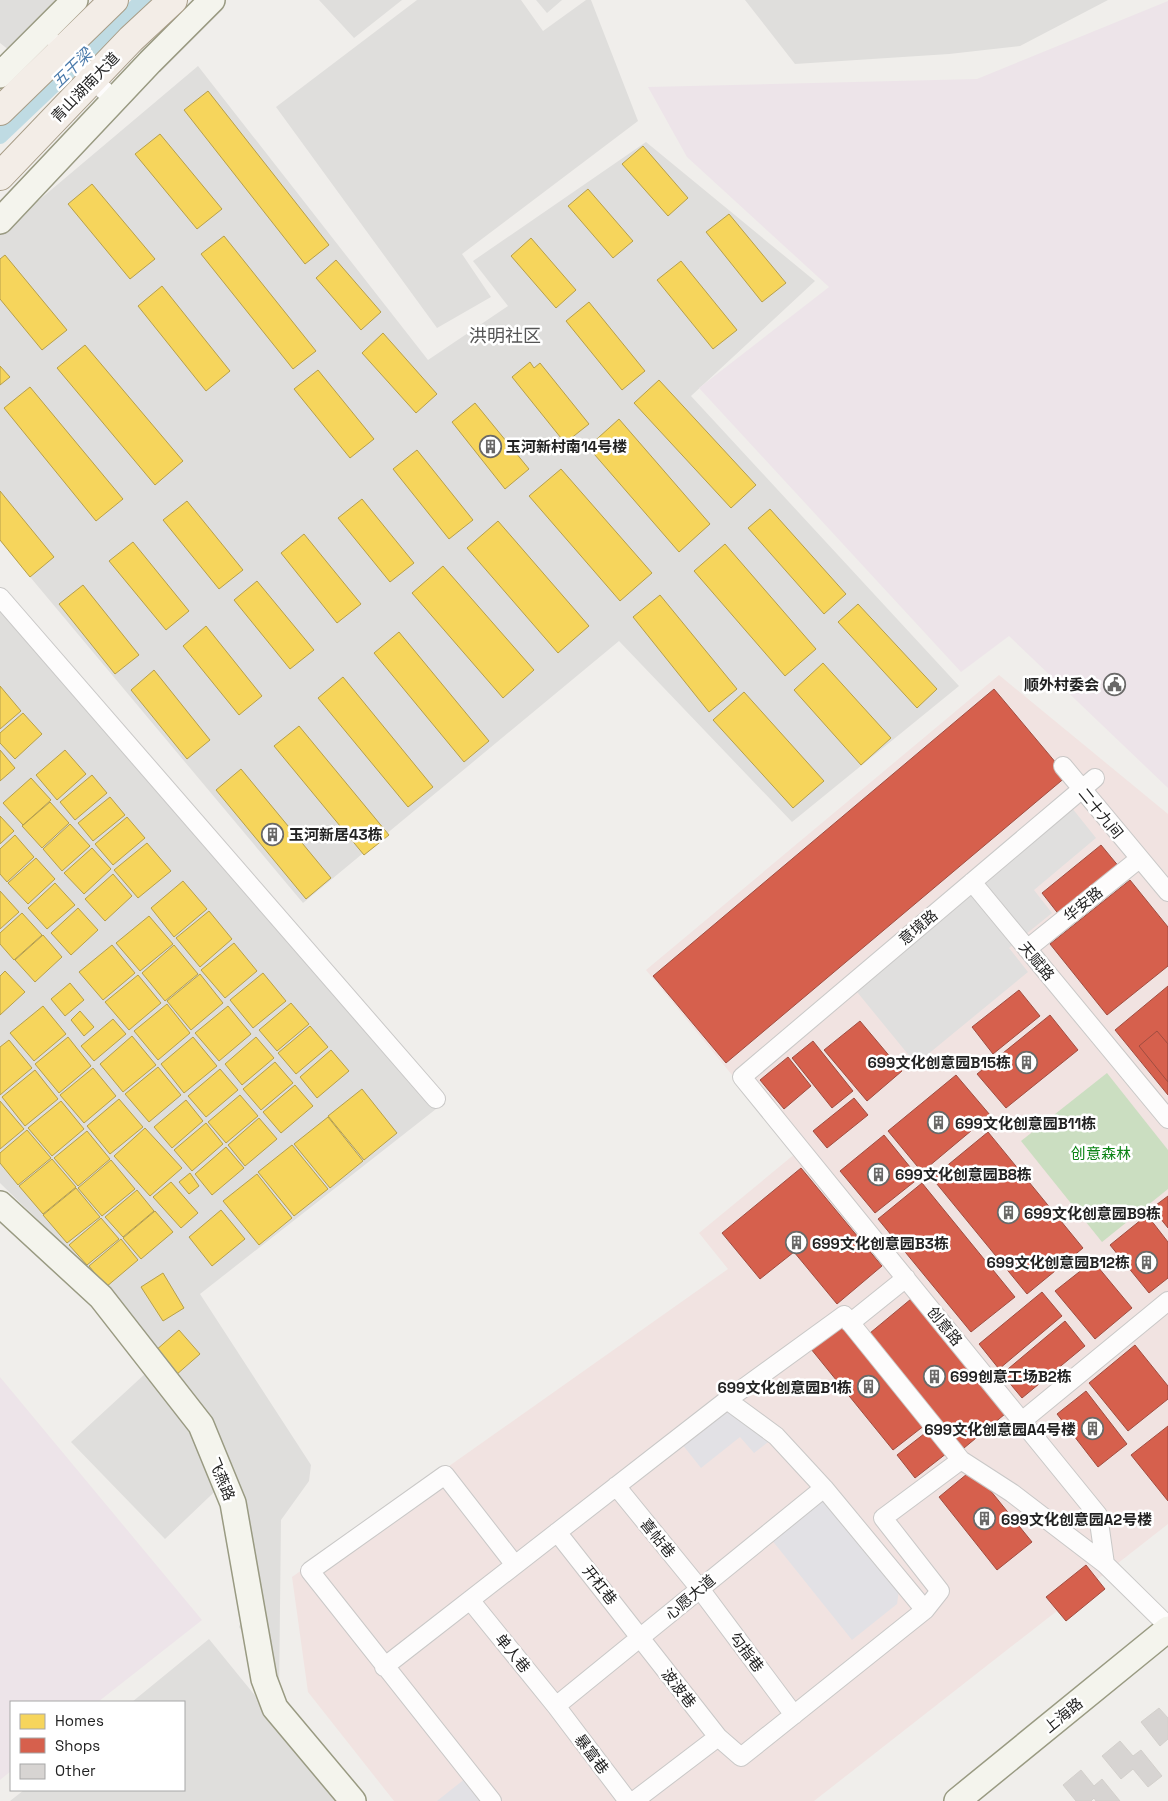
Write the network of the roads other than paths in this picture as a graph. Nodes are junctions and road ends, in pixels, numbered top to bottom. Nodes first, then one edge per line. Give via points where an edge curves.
1 (75, 0) edge
2 (114, 0) edge
3 (173, 0) edge
4 (212, 0) edge
5 (53, 41) junction
6 (0, 75) edge
7 (92, 79) junction
8 (114, 100) junction
9 (0, 111) edge
10 (0, 176) edge
11 (0, 221) edge
12 (0, 597) edge
13 (1063, 766) dead end
14 (1088, 784) junction
15 (1140, 859) junction
16 (972, 882) junction
17 (1168, 892) edge
18 (1027, 949) junction
19 (742, 1077) joint
20 (436, 1099) dead end
21 (1168, 1120) edge
22 (0, 1204) edge
23 (906, 1278) junction
24 (1168, 1301) edge
25 (850, 1323) junction
26 (727, 1400) junction
27 (1022, 1420) junction
28 (961, 1460) junction
29 (616, 1486) junction
30 (824, 1488) junction
31 (557, 1532) junction
32 (1105, 1564) junction
33 (515, 1565) junction
34 (700, 1589) junction
35 (470, 1600) junction
36 (925, 1610) junction
37 (1168, 1628) edge
38 (640, 1639) junction
39 (1168, 1650) edge
40 (384, 1667) junction
41 (556, 1706) junction
42 (794, 1715) junction
43 (718, 1737) junction
44 (353, 1801) edge
45 (492, 1801) edge
46 (628, 1801) edge
47 (634, 1801) edge
48 (957, 1801) edge
49 (983, 1801) edge

1 - 5 main road
2 - 5 main road
3 - 7 main road, 青山湖南大道
4 - 8 main road
5 - 6 main road
5 - 7 street
5 - 9 main road
7 - 8 street
7 - 10 main road, 青山湖南大道
8 - 11 main road
12 - 20 street
13 - 14 street, 二十九间
14 - 15 street, 二十九间
14 - 16 street, 意境路
15 - 17 street, 二十九间
15 - 18 street, 华安路
16 - 18 street, 天赋路
16 - 19 street, 意境路
18 - 21 street, 天赋路
19 - 23 street, 创意路
22 - 44 main road, 飞燕路 via 101,1297 201,1426 233,1503 264,1679 275,1708
23 - 25 street
23 - 27 street, 创意路
24 - 27 street
25 - 26 street via 844,1315
25 - 28 street
26 - 29 street
26 - 30 street via 776,1436
27 - 32 street, 创意路 via 1098,1515
28 - 32 street via 1012,1493
28 - 36 street via 883,1518 940,1591
29 - 31 street
29 - 34 street, 喜帖巷
30 - 34 street, 心愿大道
30 - 36 street
31 - 33 street
31 - 38 street, 开杠巷
32 - 37 street
33 - 35 street
33 - 40 street via 445,1475 310,1571
34 - 38 street, 心愿大道
34 - 42 street, 勾指巷
35 - 40 street
35 - 41 street, 单人巷
36 - 42 street
37 - 48 main road, 上海路
38 - 41 street, 心愿大道
38 - 43 street, 波波巷
39 - 49 main road, 上海路
40 - 45 street
41 - 46 street, 暴富巷
42 - 43 street, 波波巷 via 741,1757
43 - 47 street

